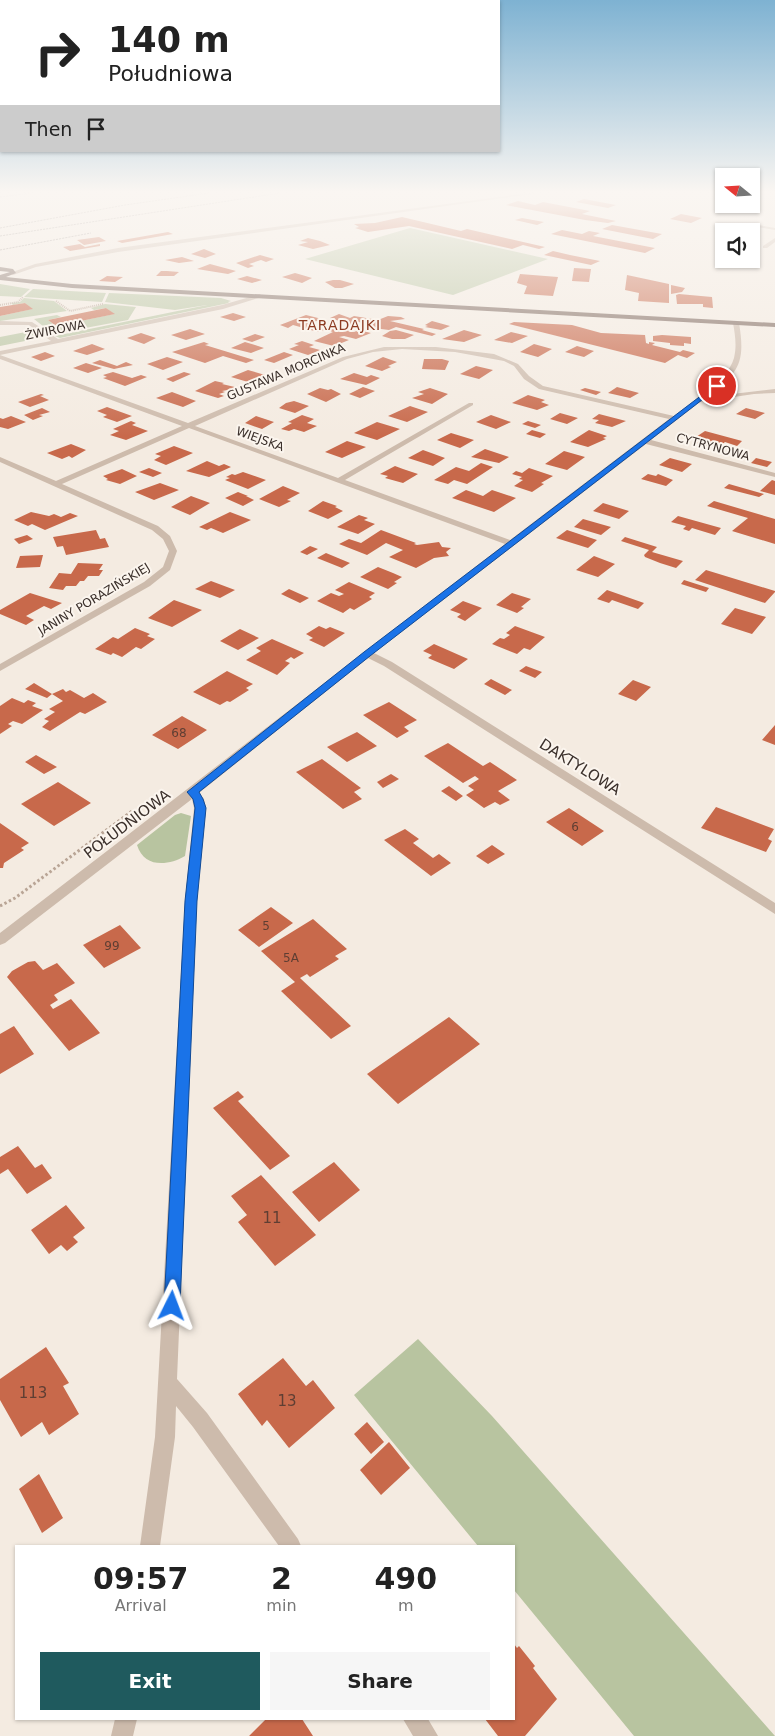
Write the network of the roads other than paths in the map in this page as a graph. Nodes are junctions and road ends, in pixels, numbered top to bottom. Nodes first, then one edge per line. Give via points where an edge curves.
1 (14, 274) edge
2 (34, 274) edge
3 (0, 278) edge
4 (29, 282) junction
5 (45, 284) junction
6 (260, 296) junction
7 (0, 323) edge
8 (736, 323) junction
9 (775, 325) edge
10 (56, 341) junction
11 (0, 352) edge
12 (0, 357) edge
13 (775, 391) edge
14 (698, 400) junction
15 (471, 404) dead end
16 (675, 418) junction
17 (190, 426) junction
18 (645, 441) junction
19 (0, 459) edge
20 (775, 475) edge
21 (339, 480) junction
22 (55, 484) junction
23 (512, 544) junction
24 (367, 654) junction
25 (0, 668) edge
26 (193, 792) junction
27 (775, 908) edge
28 (2, 936) edge
29 (168, 1383) junction
30 (150, 1545) edge
31 (290, 1545) edge
32 (126, 1720) edge
33 (415, 1720) edge
34 (122, 1736) edge
35 (427, 1736) edge

1 - 4 main road
2 - 5 street via 35,280
3 - 4 main road
4 - 5 main road
5 - 6 main road
6 - 8 main road
6 - 10 street, ŻWIROWA via 223,307
7 - 10 street via 30,322
8 - 9 main road
8 - 14 street, POŁUDNIOWA via 740,348 734,368 727,378
10 - 11 street, ŻWIROWA
12 - 17 street, WIEJSKA
13 - 14 street, POŁUDNIOWA
14 - 16 street, POŁUDNIOWA
15 - 21 street
16 - 17 street, GUSTAWA MORCINKA via 541,388 527,379 516,365 501,358 391,348 346,358
16 - 18 street, POŁUDNIOWA
17 - 21 street, WIEJSKA
17 - 22 street, GUSTAWA MORCINKA
18 - 20 street, CYTRYNOWA
18 - 23 street, POŁUDNIOWA
19 - 22 street, JANINY PORAZIŃSKIEJ
21 - 23 street, WIEJSKA
22 - 25 street, JANINY PORAZIŃSKIEJ via 155,528 167,538 171,559 167,568 147,584
23 - 24 street, POŁUDNIOWA
24 - 26 street, POŁUDNIOWA
24 - 27 street, DAKTYLOWA via 388,664
26 - 28 street, POŁUDNIOWA
26 - 29 street via 200,808 191,901
29 - 30 street via 166,1437
29 - 31 street via 200,1420
32 - 34 street
33 - 35 street

